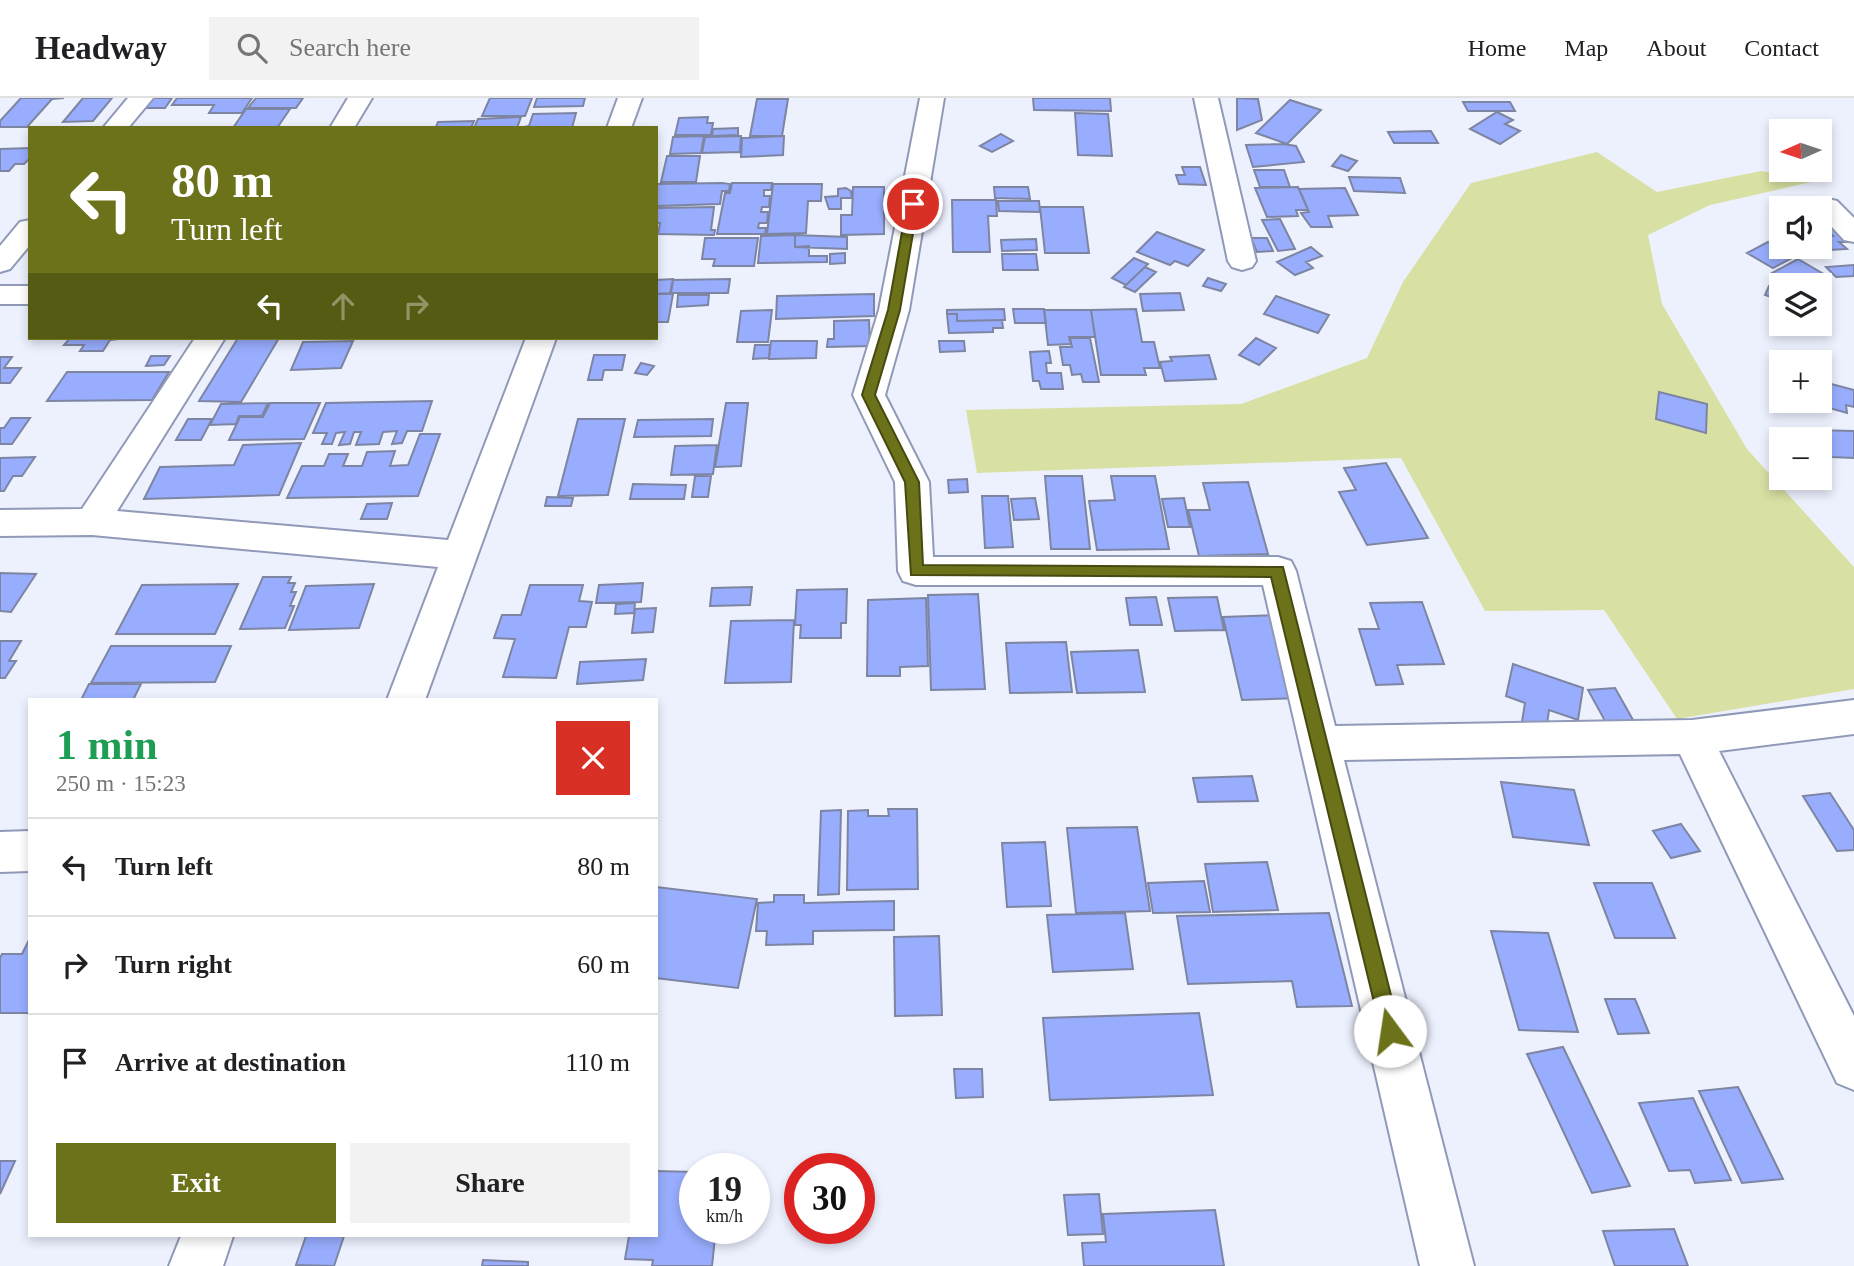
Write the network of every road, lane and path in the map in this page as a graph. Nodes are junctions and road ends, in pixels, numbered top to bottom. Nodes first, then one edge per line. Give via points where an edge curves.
1 (141, 98) edge
2 (360, 98) edge
3 (630, 98) edge
4 (932, 98) edge
5 (1206, 98) edge
6 (118, 126) edge
7 (343, 126) edge
8 (620, 126) edge
9 (1832, 211) edge
10 (28, 230) edge
11 (1854, 233) edge
12 (1242, 261) dead end
13 (0, 263) edge
14 (0, 295) edge
15 (28, 295) edge
16 (209, 340) edge
17 (540, 340) edge
18 (92, 522) junction
19 (0, 523) edge
20 (459, 555) junction
21 (407, 698) edge
22 (1854, 717) edge
23 (1692, 737) junction
24 (1321, 744) junction
25 (28, 851) edge
26 (0, 852) edge
27 (1854, 1066) edge
28 (207, 1237) edge
29 (196, 1266) edge
30 (1447, 1266) edge

1 - 6 street
2 - 7 street
3 - 8 street
4 - 24 street via 894,310 869,395 912,482 916,571 1278,571
5 - 12 street
9 - 11 street
10 - 13 street
14 - 15 street
16 - 18 street
17 - 20 street
18 - 19 street
18 - 20 street
20 - 21 street
22 - 23 street
23 - 24 street
23 - 27 street
24 - 30 street
25 - 26 street
28 - 29 street

